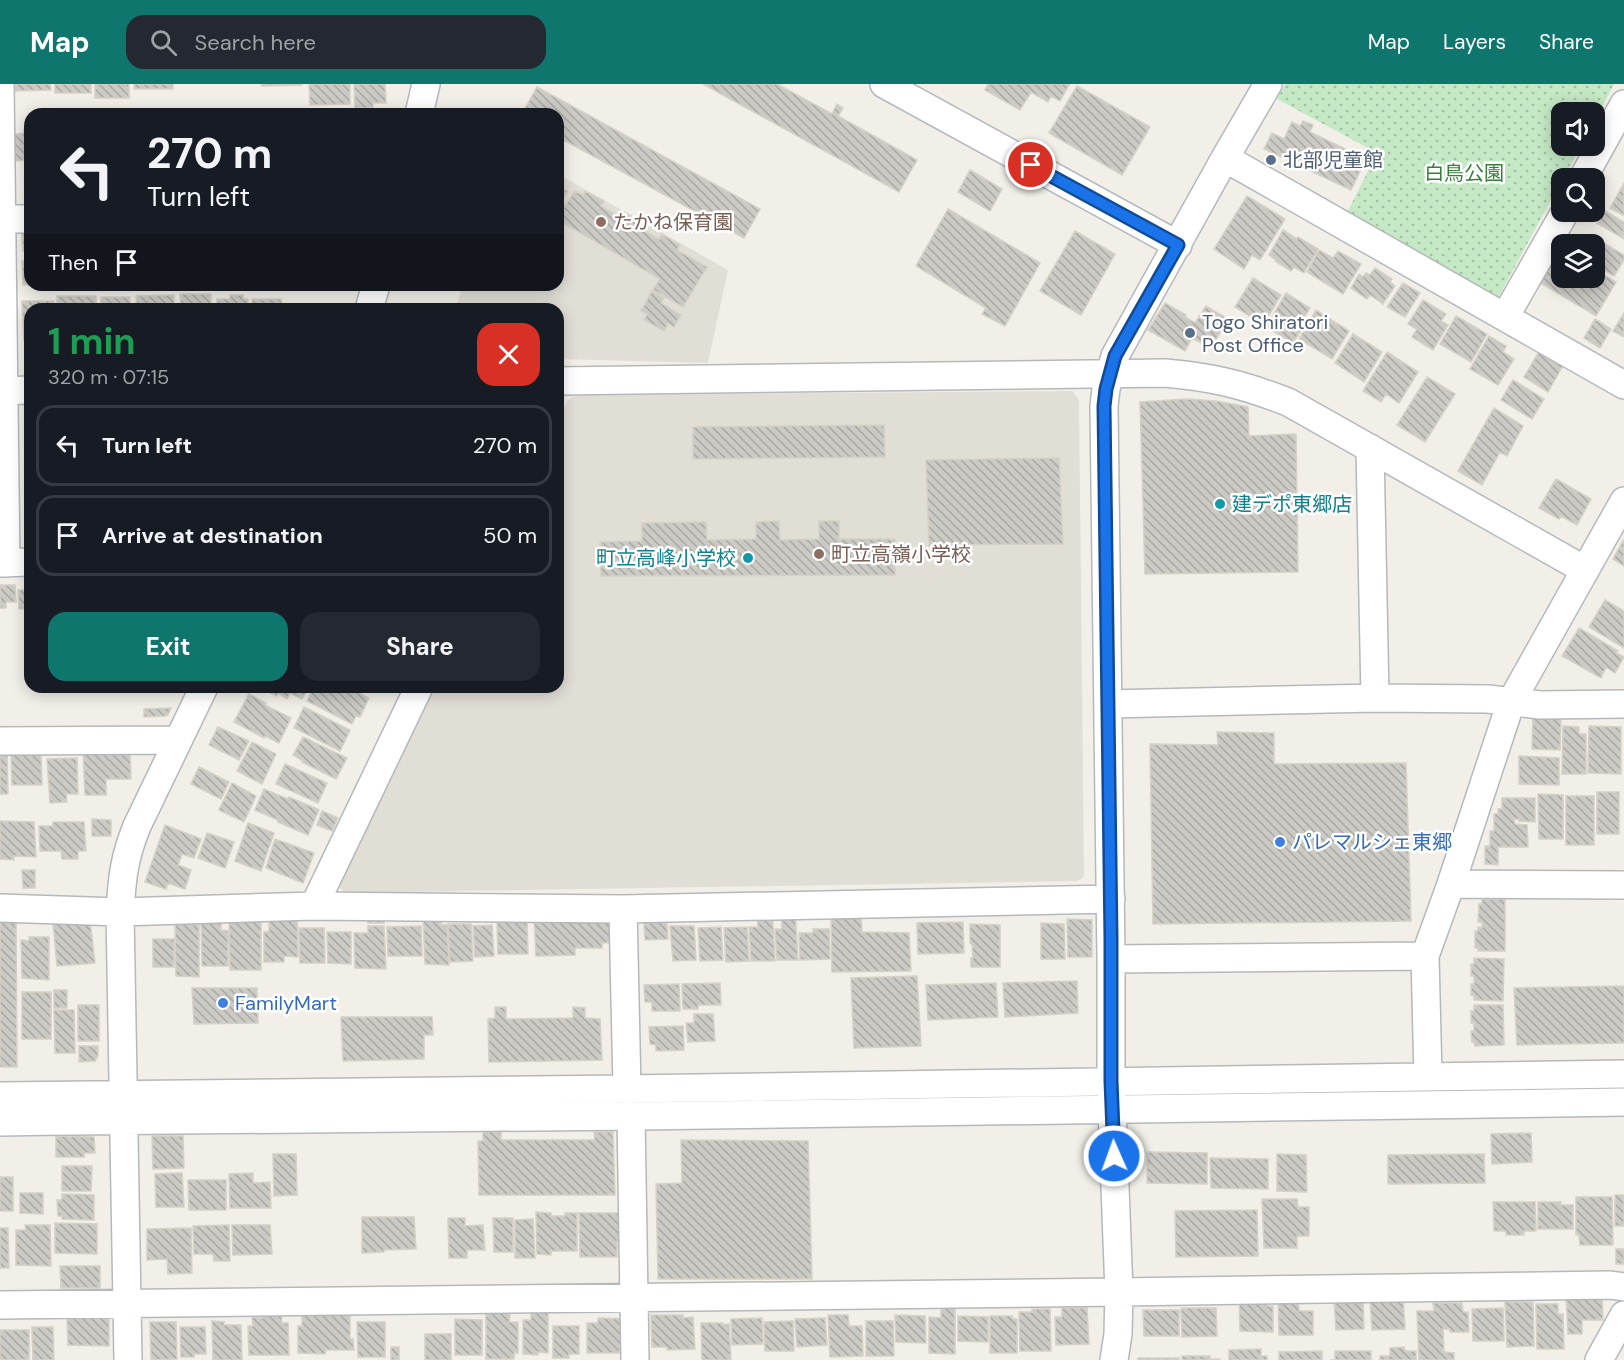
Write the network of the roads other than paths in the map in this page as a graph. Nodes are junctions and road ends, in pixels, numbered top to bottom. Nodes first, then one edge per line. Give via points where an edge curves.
1 (0, 84) edge
2 (426, 84) edge
3 (884, 84) edge
4 (1268, 84) edge
5 (1624, 104) edge
6 (420, 108) edge
7 (1225, 158) junction
8 (1589, 168) edge
9 (1, 219) edge
10 (24, 219) edge
11 (1559, 222) edge
12 (1178, 245) junction
13 (1505, 317) junction
14 (1109, 374) junction
15 (564, 385) edge
16 (1624, 385) edge
17 (11, 391) edge
18 (1370, 448) junction
19 (1624, 501) edge
20 (12, 563) edge
21 (1585, 570) junction
22 (201, 693) edge
23 (416, 693) edge
24 (1375, 698) junction
25 (1510, 702) junction
26 (1108, 704) junction
27 (1624, 704) edge
28 (178, 740) junction
29 (0, 741) edge
30 (1451, 884) junction
31 (1624, 885) edge
32 (1111, 899) junction
33 (314, 906) junction
34 (0, 908) edge
35 (622, 909) junction
36 (120, 912) junction
37 (1425, 957) junction
38 (1111, 959) junction
39 (1624, 1074) edge
40 (1428, 1077) junction
41 (1111, 1081) junction
42 (627, 1089) junction
43 (0, 1096) edge
44 (1624, 1102) edge
45 (124, 1107) junction
46 (1112, 1111) junction
47 (631, 1116) junction
48 (0, 1122) edge
49 (1624, 1287) edge
50 (1119, 1292) junction
51 (635, 1297) junction
52 (127, 1303) junction
53 (0, 1305) edge
54 (1624, 1315) edge
55 (128, 1360) edge
56 (634, 1360) edge
57 (1114, 1360) edge
58 (1599, 1360) edge

1 - 9 street
2 - 6 street
3 - 12 street
4 - 7 street
5 - 8 street
7 - 12 street
7 - 13 street
9 - 10 street
9 - 17 street
11 - 13 street
12 - 14 street via 1115,356
13 - 16 street
14 - 15 street
14 - 18 street via 1195,375 1244,385 1288,402
14 - 26 street via 1104,406
17 - 20 street
18 - 21 street
18 - 24 street
19 - 21 street
21 - 25 street
22 - 28 street
23 - 33 street
24 - 25 street
24 - 26 street
25 - 27 street
25 - 30 street
26 - 32 street
28 - 29 street
28 - 36 street via 129,846
30 - 31 street
30 - 37 street
32 - 35 street
32 - 38 street
33 - 35 street
33 - 36 street
34 - 36 street
35 - 42 street
36 - 45 street
37 - 38 street
37 - 40 street
38 - 41 street
39 - 40 street
40 - 41 street
41 - 42 street
41 - 46 street
42 - 45 street
43 - 45 street
44 - 46 street
45 - 47 street
45 - 48 street
45 - 52 street
46 - 47 street
46 - 50 street
47 - 51 street
49 - 50 street
50 - 51 street
50 - 57 street
51 - 52 street
51 - 56 street
52 - 53 street
52 - 55 street
54 - 58 street

